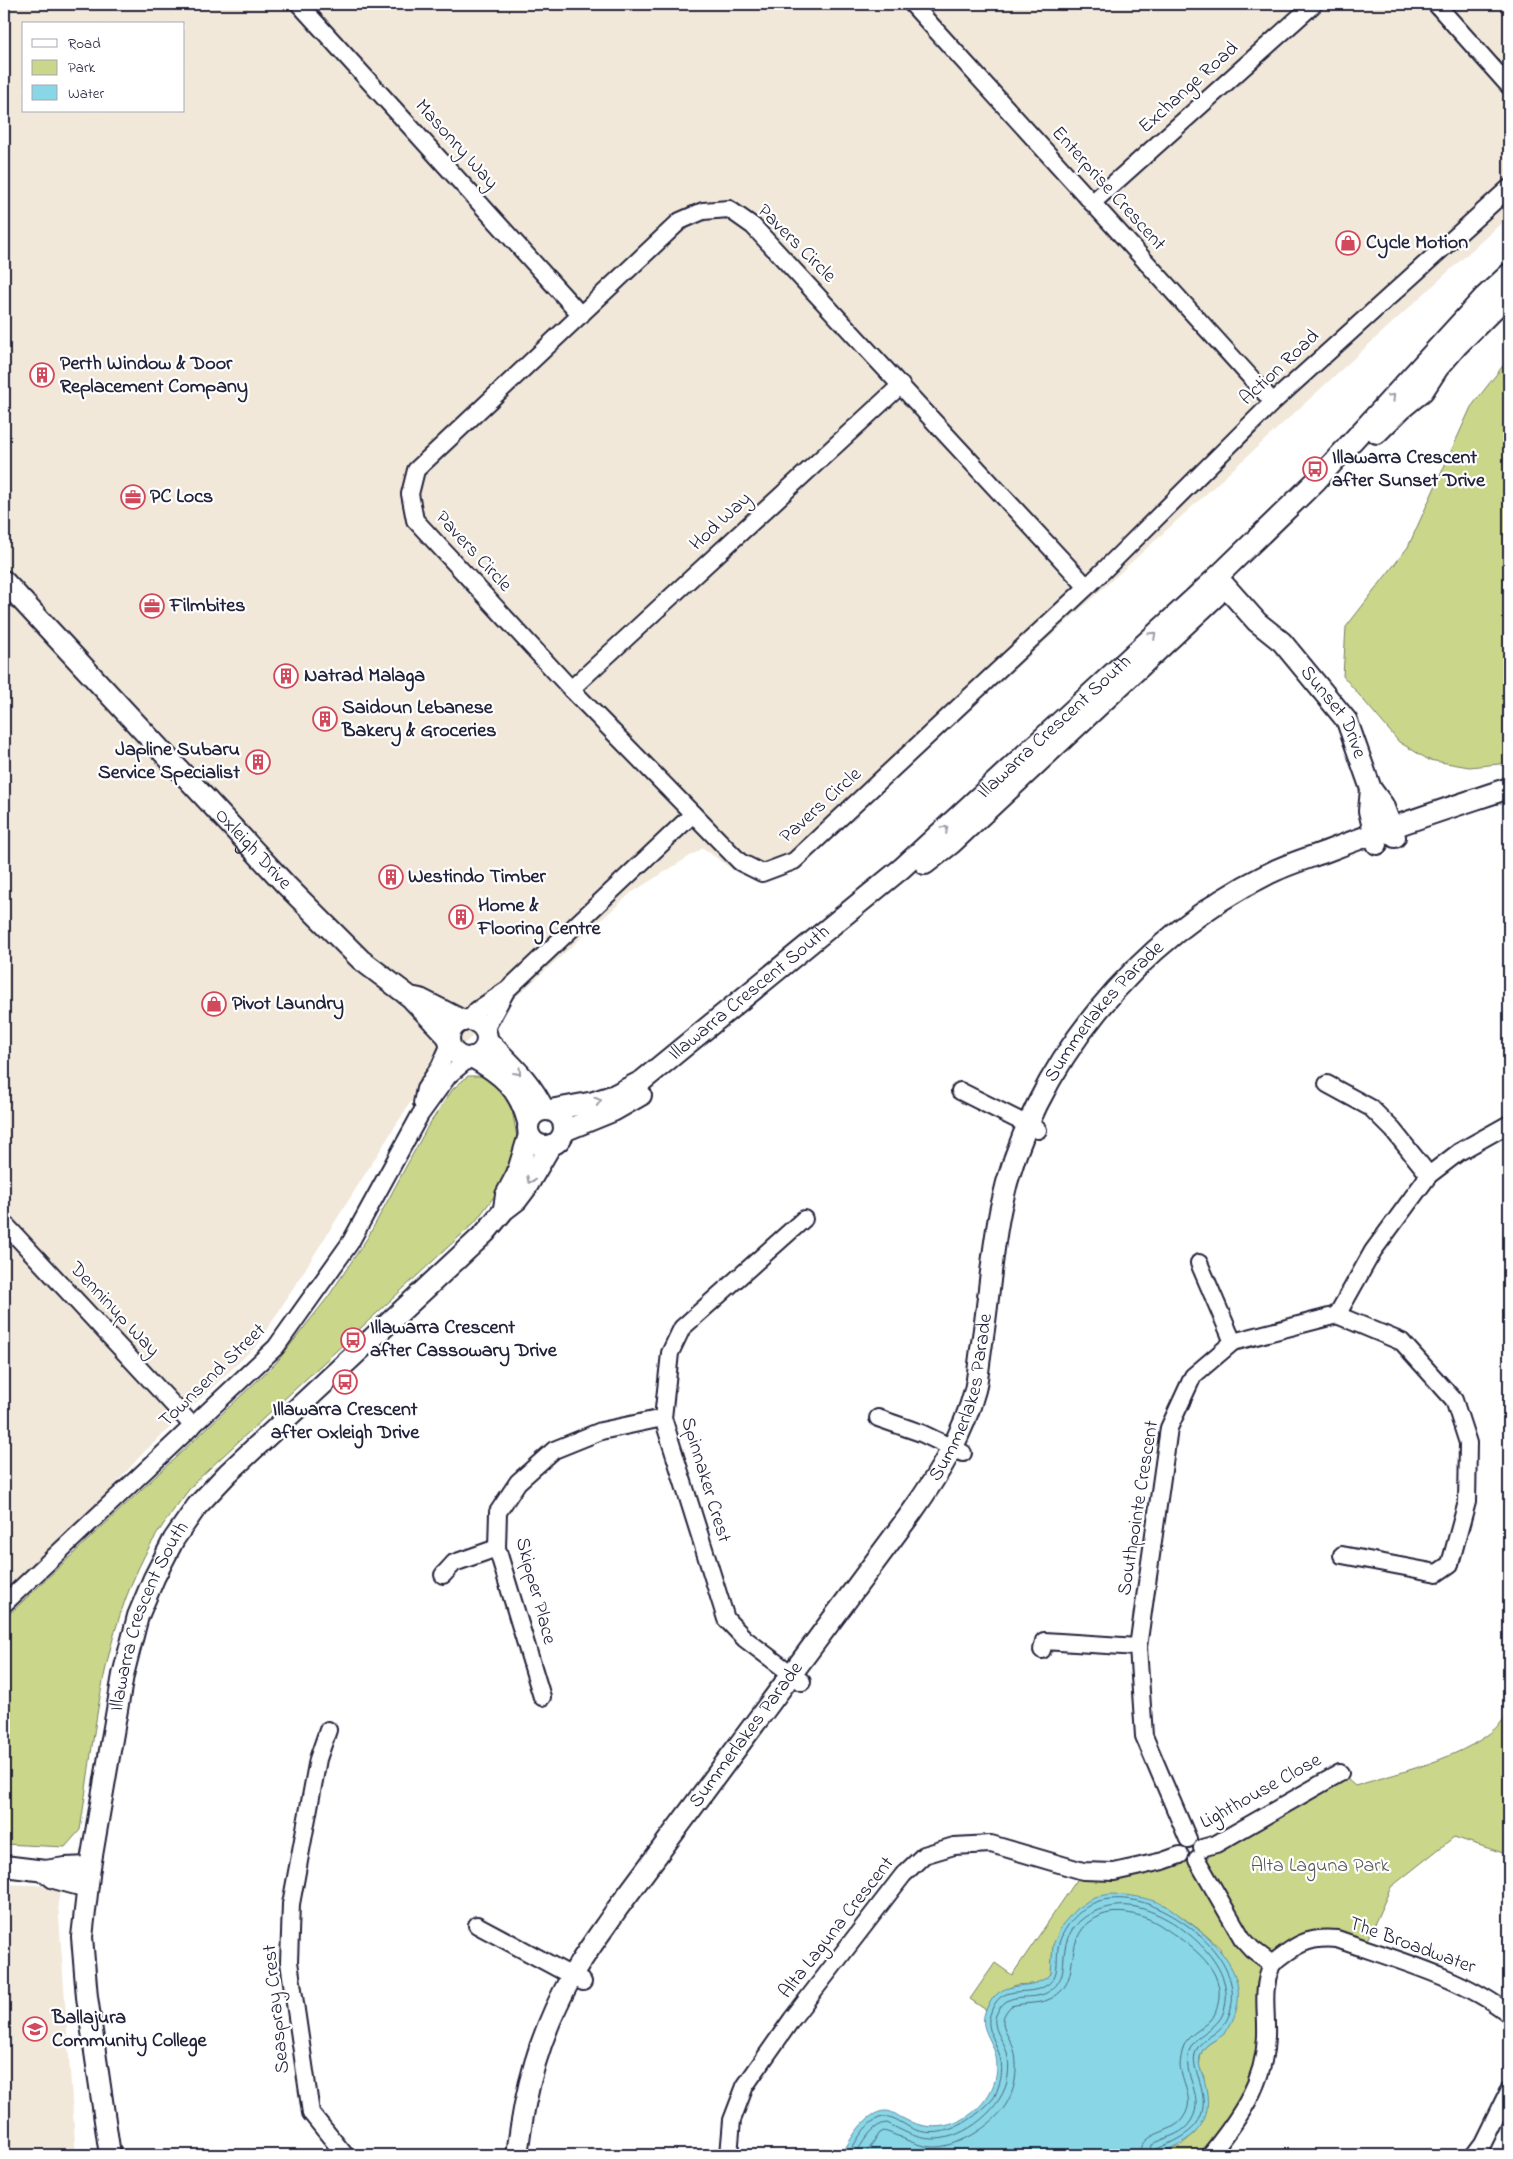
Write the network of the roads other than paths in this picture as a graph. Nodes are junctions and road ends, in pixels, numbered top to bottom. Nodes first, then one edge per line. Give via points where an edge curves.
1 (299, 4) edge
2 (912, 4) edge
3 (1314, 4) edge
4 (1436, 4) edge
5 (1509, 86) edge
6 (1509, 188) edge
7 (1092, 203) junction
8 (1509, 274) edge
9 (1509, 294) edge
10 (581, 315) junction
11 (901, 385) junction
12 (1273, 402) junction
13 (1227, 577) junction
14 (4, 581) edge
15 (1087, 587) junction
16 (571, 689) junction
17 (1509, 788) edge
18 (1509, 799) edge
19 (693, 814) junction
20 (1384, 835) junction
21 (508, 989) junction
22 (410, 997) junction
23 (466, 1020) junction
24 (487, 1038) junction
25 (449, 1041) junction
26 (472, 1057) junction
27 (1327, 1084) dead end
28 (960, 1091) dead end
29 (420, 1115) junction
30 (538, 1119) junction
31 (1509, 1124) edge
32 (1032, 1128) junction
33 (557, 1138) junction
34 (1429, 1175) junction
35 (504, 1210) junction
36 (804, 1219) dead end
37 (4, 1223) edge
38 (1199, 1263) dead end
39 (1337, 1315) junction
40 (1233, 1342) junction
41 (663, 1418) junction
42 (878, 1418) dead end
43 (193, 1426) junction
44 (958, 1450) junction
45 (497, 1548) junction
46 (1342, 1555) dead end
47 (443, 1575) dead end
48 (4, 1604) edge
49 (1138, 1647) junction
50 (1042, 1650) dead end
51 (796, 1678) junction
52 (542, 1697) dead end
53 (328, 1730) dead end
54 (1340, 1773) dead end
55 (1196, 1849) junction
56 (4, 1866) edge
57 (90, 1867) junction
58 (45, 1871) junction
59 (87, 1887) junction
60 (478, 1925) dead end
61 (1272, 1964) junction
62 (577, 1979) junction
63 (1509, 2014) edge
64 (1509, 2090) edge
65 (110, 2155) edge
66 (345, 2155) edge
67 (517, 2155) edge
68 (530, 2155) edge
69 (729, 2155) edge
70 (1210, 2155) edge
71 (1474, 2155) edge

1 - 10 street, Masonry Way
2 - 7 street, Enterprise Crescent
3 - 7 street, Exchange Road
4 - 5 street
6 - 12 street, Action Road
7 - 12 street, Enterprise Crescent
13 -> 8 street, Illawarra Crescent South via 1443,341
9 - 13 street, Illawarra Crescent South via 1457,346 1423,391 1400,409 1329,485
10 - 11 street, Pavers Circle via 680,221 702,211 729,209 753,226
10 - 16 street, Pavers Circle via 416,470 410,494 415,520
11 - 15 street, Pavers Circle
11 - 16 street, Hod Way
12 - 15 street, Action Road
13 - 20 street, Sunset Drive via 1257,622 1282,642 1347,720 1370,789 1369,810
30 -> 13 street, Illawarra Crescent South via 615,1095 658,1069 902,868
13 - 33 street, Illawarra Crescent South via 952,842 666,1077 613,1111
14 - 22 street, Oxleigh Drive via 292,892 361,960
15 - 19 street, Pavers Circle via 794,861 762,873 740,862
16 - 19 street, Pavers Circle
17 - 20 street, Summerlakes Parade
18 - 20 street, Summerlakes Parade
19 - 21 street
20 - 32 street, Summerlakes Parade via 1268,873 1216,904 1164,942 1129,974 1098,1010 1058,1067
21 - 23 street
21 - 24 street via 486,1028
22 - 23 street, Oxleigh Drive
22 - 25 street, Oxleigh Drive
23 - 24 street via 480,1025
23 - 25 street via 453,1027
24 - 26 street via 482,1051
24 -> 30 street via 538,1097
25 - 26 street via 456,1053
25 - 29 street, Townsend Street via 440,1066 425,1089
26 - 29 street, Townsend Street via 449,1075
26 - 30 street via 493,1068 506,1080
27 - 34 street via 1371,1108
28 - 32 street
29 - 43 street, Townsend Street via 350,1243 276,1347
30 - 33 street via 536,1143 541,1145
30 - 33 street via 555,1112 562,1120
30 - 35 street, Illawarra Crescent South via 506,1195
31 - 34 street via 1459,1152
32 - 44 street, Summerlakes Parade via 1012,1166 1001,1206 976,1388
33 -> 35 street, Illawarra Crescent South via 526,1188
34 - 39 street via 1373,1251
35 - 57 street, Illawarra Crescent South via 467,1251 228,1473 197,1506 174,1539 138,1616 122,1675
36 - 41 street, Spinnaker Crest via 682,1328 670,1353
37 - 43 street, Denninup Way
38 - 40 street
39 - 40 street, Southpointe Crescent
39 - 46 street via 1402,1342 1454,1400 1468,1442 1467,1502 1450,1564 1437,1572
40 - 49 street, Southpointe Crescent via 1193,1376 1169,1428
41 - 45 street, Skipper Place via 601,1431 554,1450 518,1482 498,1512
41 - 51 street, Spinnaker Crest via 726,1618 744,1639
42 - 44 street
43 - 48 street, Townsend Street
44 - 51 street, Summerlakes Parade
45 - 47 street via 454,1563
45 - 52 street, Skipper Place
49 - 50 street via 1044,1641
49 - 55 street, Southpointe Crescent via 1144,1736
51 - 62 street, Summerlakes Parade via 617,1909
53 - 66 street, Seaspray Crest via 318,1759 291,1904 289,1962 311,2113
54 - 55 street, Lighthouse Close via 1216,1844
55 - 61 street via 1242,1938
55 - 69 street, Alta Laguna Crescent via 1182,1843 1180,1855 1114,1872 1083,1871 991,1844 954,1846 924,1855 903,1875 792,2019 745,2086 732,2120
56 - 58 street
57 - 58 street
57 - 59 street, Illawarra Crescent South
58 - 59 street via 54,1878
59 - 65 street, Illawarra Crescent South via 82,1937 87,1997
60 - 62 street
61 - 63 street, The Broadwater via 1303,1942 1320,1938 1337,1940 1458,1983
61 - 70 street via 1263,1995 1264,2058 1255,2088 1242,2114
62 - 67 street, Summerlakes Parade via 544,2035 532,2070 523,2106
62 - 68 street, Summerlakes Parade via 535,2117
64 - 71 street

